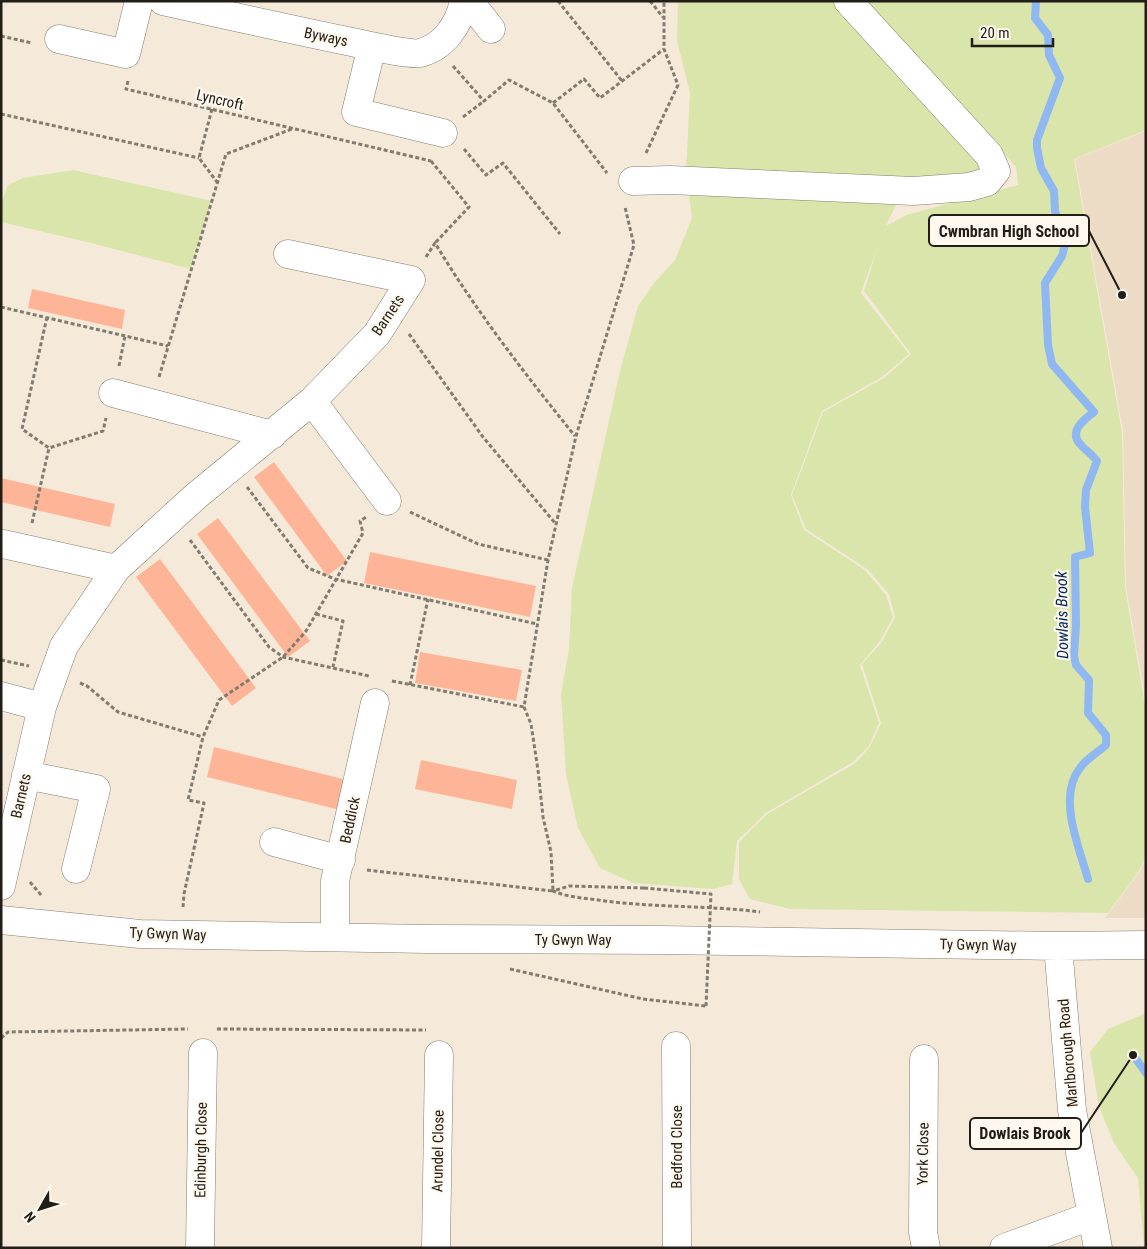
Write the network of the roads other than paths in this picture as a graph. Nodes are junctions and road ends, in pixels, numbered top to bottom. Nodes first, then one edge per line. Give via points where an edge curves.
1 (138, 1) edge
2 (163, 1) edge
3 (464, 1) edge
4 (469, 1) edge
5 (848, 1) edge
6 (491, 29) dead end
7 (60, 39) dead end
8 (372, 46) junction
9 (446, 131) road end
10 (620, 177) road end
11 (288, 254) dead end
12 (113, 392) road end
13 (312, 401) junction
14 (272, 435) junction
15 (387, 501) road end
16 (15, 546) road end
17 (116, 569) junction
18 (381, 692) road end
19 (1, 696) edge
20 (42, 707) junction
21 (26, 775) junction
22 (274, 842) dead end
23 (341, 860) junction
24 (76, 869) dead end
25 (3, 877) edge
26 (1, 920) edge
27 (335, 936) junction
28 (1058, 946) junction
29 (1146, 946) edge
30 (676, 1046) dead end
31 (203, 1053) dead end
32 (439, 1055) dead end
33 (924, 1059) dead end
34 (1091, 1216) junction
35 (200, 1248) edge
36 (436, 1248) edge
37 (677, 1248) edge
38 (926, 1248) edge
39 (1004, 1248) edge
40 (1098, 1248) edge

1 - 7 street via 126,54
2 - 8 street, Byways
3 - 8 street, Byways via 454,27 436,46 418,54
4 - 6 street
5 - 10 street via 989,155 996,171 987,182 969,187 913,191
8 - 9 street via 356,112
11 - 13 street, Barnets via 411,280 377,334
12 - 14 street
13 - 14 street, Barnets
13 - 15 street
14 - 17 street, Barnets
16 - 17 street
17 - 20 street, Barnets via 64,646
18 - 23 street, Beddick
19 - 20 street
20 - 21 street, Barnets
21 - 24 street via 96,789
21 - 25 street, Barnets
22 - 23 street
23 - 27 street, Beddick via 335,881
26 - 27 street, Ty Gwyn Way via 140,934
27 - 28 street, Ty Gwyn Way
28 - 29 street, Ty Gwyn Way
28 - 34 street, Marlborough Road via 1072,1110
30 - 37 street, Bedford Close
31 - 35 street, Edinburgh Close
32 - 36 street, Arundel Close
33 - 38 street, York Close via 923,1232
34 - 39 street
34 - 40 street, Marlborough Road

